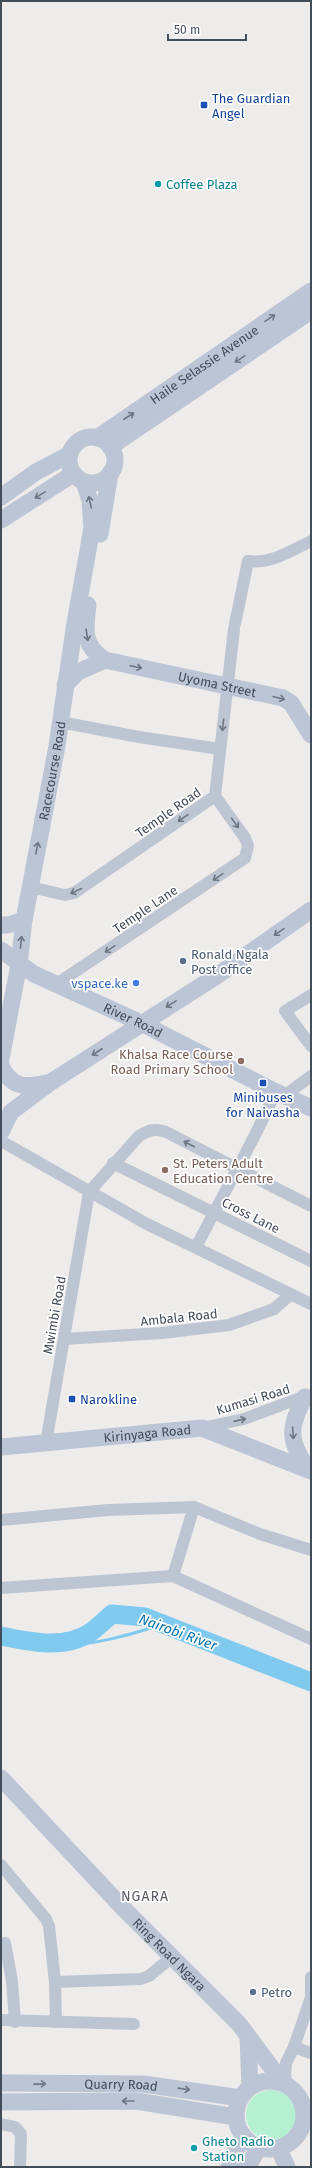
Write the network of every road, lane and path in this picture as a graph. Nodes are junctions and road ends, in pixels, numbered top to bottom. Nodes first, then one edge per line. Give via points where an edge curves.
1 (311, 291) edge
2 (310, 315) edge
3 (103, 443) junction
4 (70, 454) junction
5 (110, 473) junction
6 (78, 478) junction
7 (1, 497) edge
8 (1, 520) edge
9 (311, 541) edge
10 (105, 660) junction
11 (65, 684) junction
12 (227, 687) junction
13 (60, 722) junction
14 (311, 735) edge
15 (220, 749) junction
16 (215, 796) junction
17 (30, 887) junction
18 (311, 910) edge
19 (24, 920) junction
20 (1, 925) edge
21 (1, 950) edge
22 (19, 964) junction
23 (55, 985) junction
24 (311, 995) edge
25 (141, 1023) junction
26 (311, 1046) edge
27 (1, 1059) edge
28 (1, 1066) edge
29 (311, 1076) edge
30 (51, 1082) junction
31 (280, 1094) junction
32 (311, 1108) edge
33 (1, 1132) edge
34 (1, 1141) edge
35 (113, 1163) junction
36 (238, 1169) junction
37 (89, 1192) junction
38 (311, 1206) edge
39 (215, 1213) junction
40 (196, 1247) junction
41 (311, 1261) edge
42 (290, 1295) junction
43 (311, 1304) edge
44 (64, 1340) junction
45 (308, 1396) edge
46 (202, 1428) junction
47 (46, 1443) junction
48 (1, 1447) edge
49 (310, 1470) edge
50 (194, 1507) junction
51 (1, 1520) edge
52 (311, 1550) edge
53 (173, 1576) junction
54 (1, 1588) edge
55 (311, 1639) edge
56 (1, 1778) edge
57 (1, 1866) edge
58 (5, 1943) dead end
59 (172, 1957) junction
60 (311, 1978) edge
61 (55, 1982) junction
62 (1, 2020) edge
63 (15, 2022) junction
64 (56, 2022) junction
65 (134, 2024) dead end
66 (248, 2037) junction
67 (294, 2048) junction
68 (311, 2053) edge
69 (266, 2061) junction
70 (285, 2065) junction
71 (1, 2083) edge
72 (285, 2084) junction
73 (245, 2092) junction
74 (1, 2102) edge
75 (307, 2106) edge
76 (236, 2117) junction
77 (1, 2124) edge
78 (307, 2129) edge
79 (252, 2143) junction
80 (279, 2148) junction
81 (20, 2167) edge
82 (229, 2167) edge
83 (247, 2167) edge
84 (288, 2167) edge

3 -> 1 main road, Haile Selassie Avenue
2 -> 3 main road, Haile Selassie Avenue
3 - 4 main road, Haile Selassie Avenue via 83,439
3 - 5 main road via 114,460
4 - 6 main road via 69,464
4 - 7 main road, Haile Selassie Avenue via 36,472
5 - 6 main road via 98,482
5 -> 10 main road via 86,624 90,647
6 -> 8 main road
11 -> 6 main road, Racecourse Road via 92,528 90,501
9 - 12 street, Temple Road via 270,560 248,561 235,626
10 - 11 main road via 78,672
10 -> 12 main road, Uyoma Street
11 - 13 main road, Racecourse Road
12 -> 14 main road, Uyoma Street via 287,700
12 -> 15 street, Temple Road
13 - 15 street
17 -> 13 main road, Racecourse Road
15 - 16 street, Temple Road
16 -> 17 street, Temple Road via 74,893 65,895
16 -> 23 street, Temple Lane via 246,838 248,853 245,858
17 - 19 main road, Racecourse Road
18 -> 25 main road via 218,975
19 - 20 main road
22 -> 19 main road, Racecourse Road
21 - 22 main road, River Road
22 - 23 main road, River Road
22 - 27 main road, Racecourse Road
23 - 25 main road, River Road
24 - 26 street via 285,1011
25 -> 30 main road
25 - 31 main road, River Road
28 - 30 main road via 13,1083 22,1086 31,1087
29 - 31 street
30 - 33 main road via 12,1112
31 - 32 main road, River Road
31 - 36 street
34 - 37 street
36 -> 35 street via 166,1132 154,1129 139,1136
35 - 37 street
35 - 39 street, Cross Lane
36 - 38 street
36 - 39 street
37 - 40 street
37 - 44 street, Mwimbi Road
39 - 40 street
39 - 41 street, Cross Lane
40 - 42 street
42 - 43 street
42 - 44 street, Ambala Road via 274,1309 229,1326
44 - 47 street, Mwimbi Road
46 -> 45 street, Kumasi Road via 244,1419
45 -> 49 main road via 297,1410 292,1426 295,1450
46 - 47 main road, Kirinyaga Road
46 - 49 main road, Kirinyaga Road
47 - 48 main road, Kirinyaga Road
50 - 51 street via 108,1510
50 - 52 street via 260,1534
50 - 53 street
53 - 54 street
53 - 55 street
56 - 59 main road, Ring Road Ngara
57 - 61 street via 46,1919 51,1933
58 - 63 street via 12,1981
59 - 61 street via 149,1976 141,1978
59 - 66 main road, Ring Road Ngara via 239,2024
60 - 67 street via 311,1997
61 - 64 street
62 - 63 street
63 - 64 street
64 - 65 street
66 - 69 main road, Ring Road Ngara
66 - 73 main road
67 - 68 street
67 - 70 street
69 - 70 street
69 - 72 main road, Ring Road Ngara
70 - 72 street
71 -> 73 main road, Quarry Road via 143,2084
72 - 73 main road via 266,2081
72 - 75 main road via 297,2093
73 - 76 main road
76 -> 74 main road, Quarry Road via 136,2101
75 - 78 main road
76 - 79 main road via 240,2132
77 - 81 street via 15,2127 21,2134
78 - 80 main road
79 - 80 main road via 269,2150
79 - 82 main road via 236,2149
79 - 83 main road
80 - 84 main road

